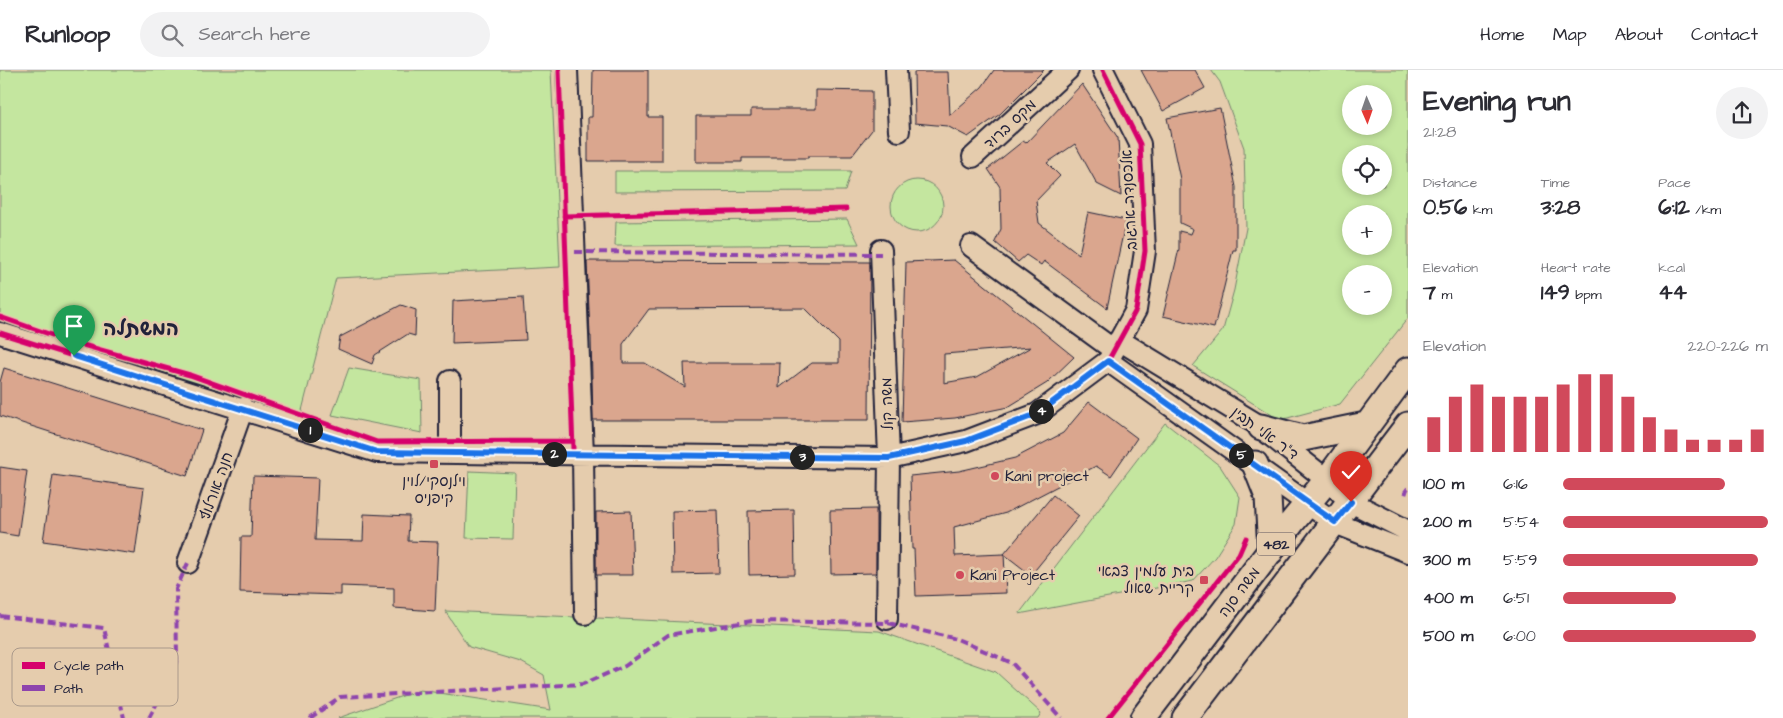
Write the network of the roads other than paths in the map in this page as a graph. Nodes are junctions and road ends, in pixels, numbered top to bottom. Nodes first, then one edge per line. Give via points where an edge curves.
1 (567, 70) edge
2 (896, 70) edge
3 (1068, 70) edge
4 (1103, 70) edge
5 (899, 131) dead end
6 (973, 157) dead end
7 (971, 246) dead end
8 (881, 250) dead end
9 (0, 333) edge
10 (1114, 350) junction
11 (1408, 370) edge
12 (450, 381) dead end
13 (243, 408) junction
14 (1366, 425) junction
15 (1408, 426) edge
16 (1261, 427) junction
17 (450, 453) junction
18 (583, 454) junction
19 (889, 458) junction
20 (1254, 464) junction
21 (1327, 480) junction
22 (1351, 502) junction
23 (1308, 503) junction
24 (1335, 522) junction
25 (1408, 531) edge
26 (1271, 551) junction
27 (1408, 552) edge
28 (188, 564) dead end
29 (585, 614) dead end
30 (887, 619) dead end
31 (1143, 718) edge
32 (1184, 718) edge

1 - 18 street
2 - 5 street
3 - 6 street, מקס ברוד
4 - 10 street, אלכסנדר ארגוב via 1140,144 1146,252 1136,310
7 - 10 street, ד"ר אלי תבין
8 - 19 street, משה קול
9 - 13 street
10 - 16 street, ד"ר אלי תבין
10 - 19 street via 1037,414 966,441
10 - 20 street, ד"ר אלי תבין
11 - 14 main road, משה סנה / 482
12 - 17 street
13 - 17 street via 377,452
13 - 28 street, חנה אורלוף
14 - 16 main road via 1303,438
14 - 21 main road, משה סנה / 482
15 - 22 main road, 482
16 - 21 street, ד"ר אלי תבין
17 - 18 street
18 - 19 street
18 - 29 street
19 - 30 street, משה קול
20 - 23 street, ד"ר אלי תבין
20 - 26 main road via 1268,498
21 - 22 street, ד"ר אלי תבין
21 - 23 main road, משה סנה / 482
22 - 24 main road, 482
22 - 25 street, ד"ר אלי תבין
23 - 24 street, ד"ר אלי תבין
23 - 26 main road, משה סנה / 482
24 - 27 street, ד"ר אלי תבין
24 - 32 main road, 482
26 - 31 main road, משה סנה / 482

